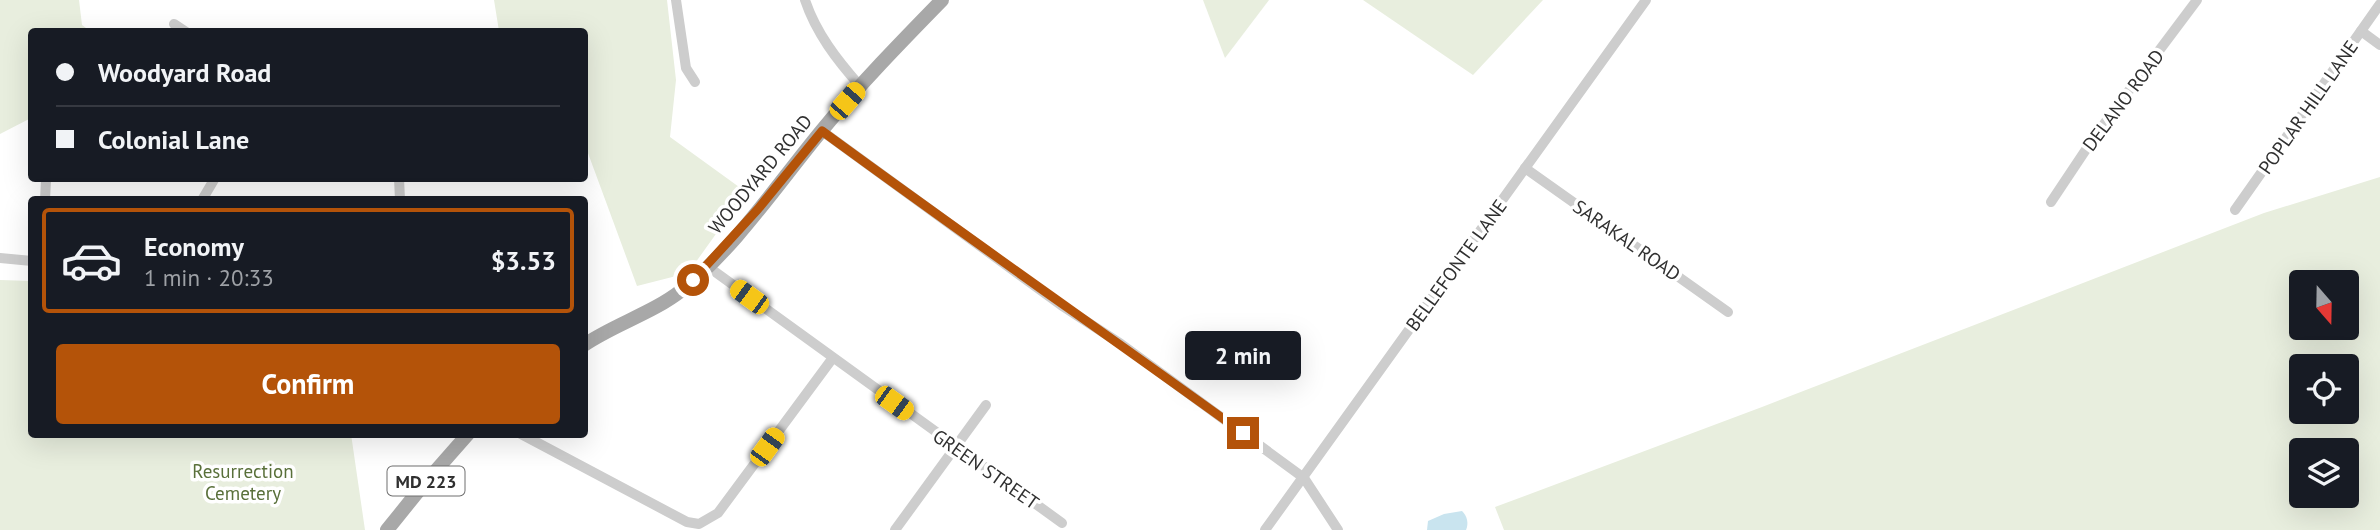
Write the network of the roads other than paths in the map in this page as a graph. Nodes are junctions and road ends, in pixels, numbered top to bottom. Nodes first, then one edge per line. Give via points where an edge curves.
1 (676, 0) edge
2 (805, 0) edge
3 (942, 0) edge
4 (1646, 0) edge
5 (2197, 0) edge
6 (2380, 4) edge
7 (174, 24) dead end
8 (180, 28) edge
9 (2361, 31) junction
10 (2380, 45) edge
11 (695, 82) dead end
12 (860, 86) junction
13 (822, 131) junction
14 (1525, 168) junction
15 (2050, 202) dead end
16 (2235, 209) dead end
17 (0, 258) edge
18 (28, 261) edge
19 (707, 266) junction
20 (1728, 312) dead end
21 (588, 343) edge
22 (832, 359) junction
23 (986, 405) dead end
24 (464, 438) edge
25 (529, 438) edge
26 (955, 447) junction
27 (1304, 478) junction
28 (1062, 523) dead end
29 (387, 530) edge
30 (895, 530) edge
31 (1265, 530) edge
32 (1338, 530) edge

1 - 11 street via 686,68
2 - 12 street via 828,46
3 - 12 main road, WOODYARD ROAD
4 - 14 street, BELLEFONTE LANE
5 - 15 street, DELANO ROAD
6 - 9 street, POPLAR HILL LANE
7 - 8 street
9 - 10 street
9 - 16 street, POPLAR HILL LANE
12 - 13 main road, WOODYARD ROAD
13 - 19 main road, WOODYARD ROAD
13 - 27 street
14 - 20 street, SARAKAL ROAD
14 - 27 street, BELLEFONTE LANE
17 - 18 street
19 - 21 main road, WOODYARD ROAD via 664,302
19 - 22 street, GREEN STREET
22 - 25 street via 718,513 699,524 687,522
22 - 26 street, GREEN STREET
23 - 26 street
24 - 29 main road, MD 223
26 - 28 street, GREEN STREET
26 - 30 street
27 - 31 street, BELLEFONTE LANE
27 - 32 street

